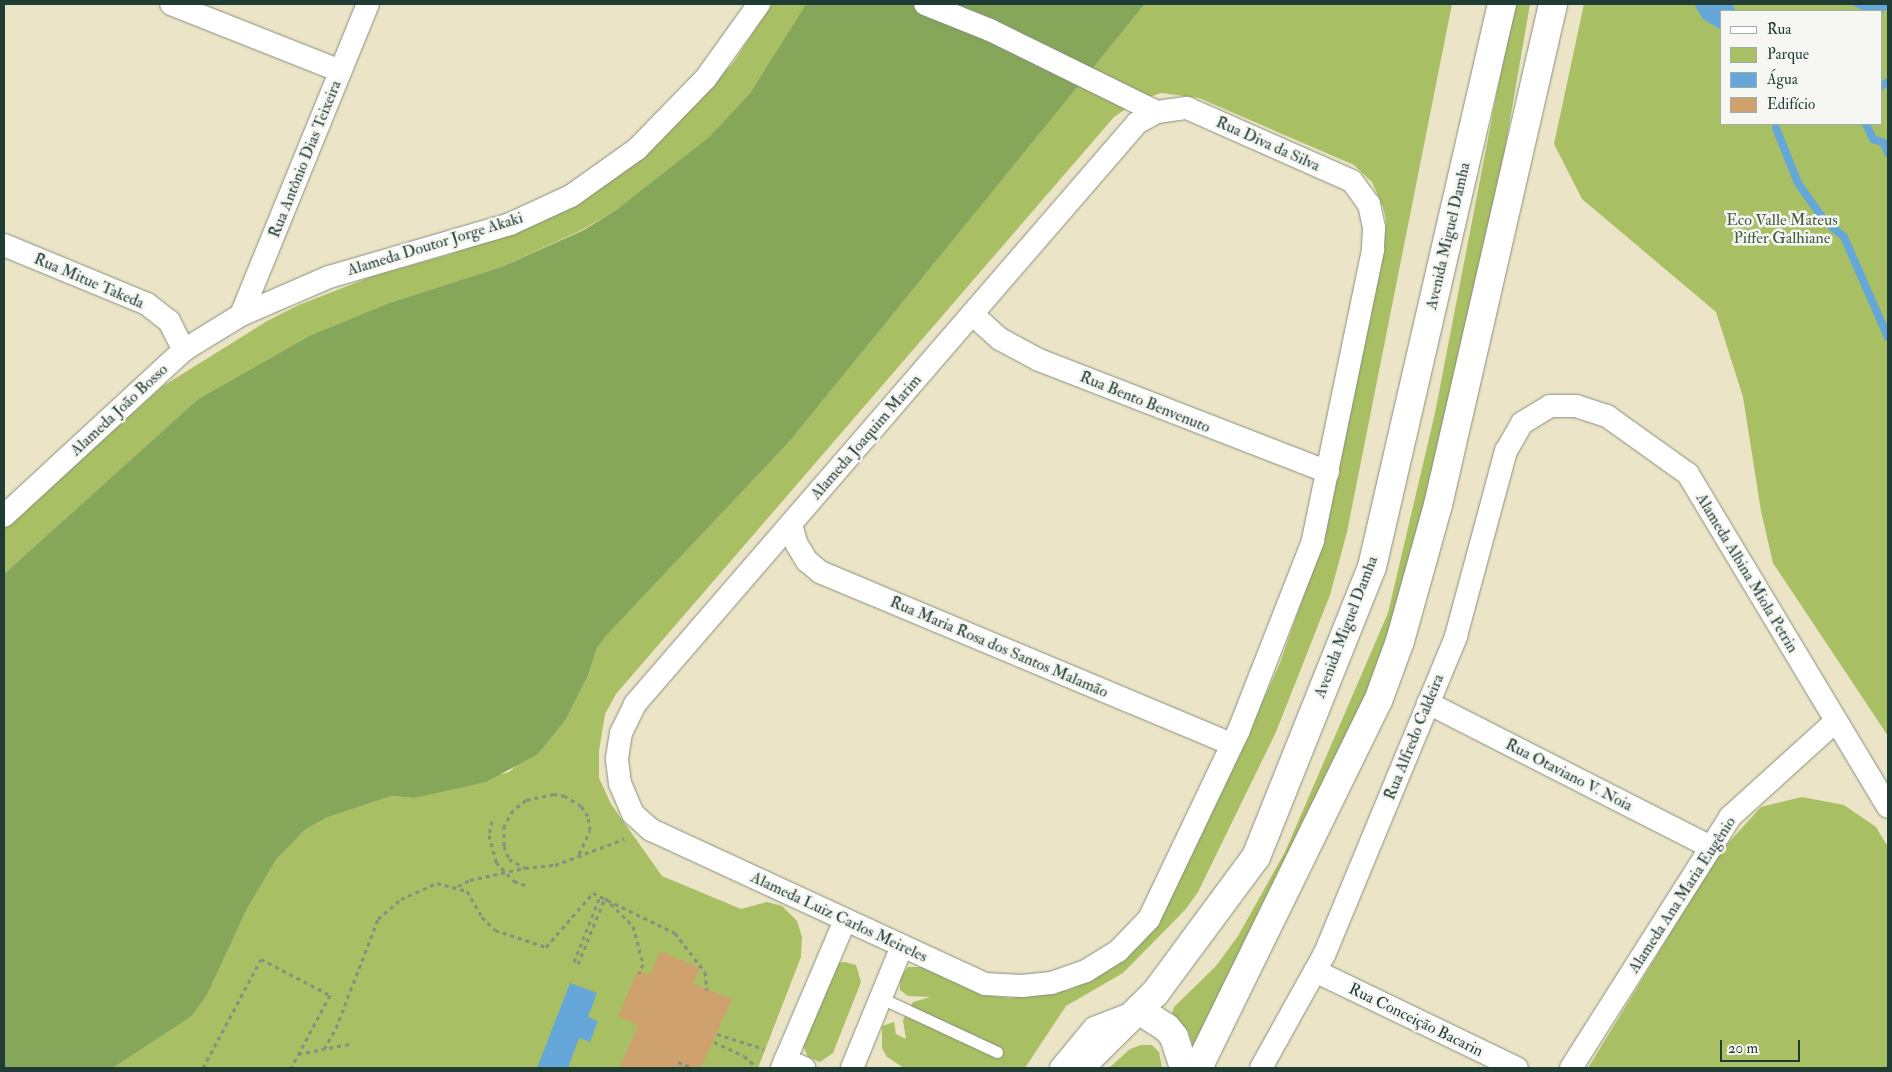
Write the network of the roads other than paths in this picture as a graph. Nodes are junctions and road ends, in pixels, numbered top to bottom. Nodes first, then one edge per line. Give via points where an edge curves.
1 (171, 4) edge
2 (368, 4) edge
3 (759, 4) edge
4 (1502, 4) edge
5 (1553, 4) edge
6 (928, 5) edge
7 (340, 71) junction
8 (1157, 112) junction
9 (1369, 204) joint
10 (4, 245) edge
11 (972, 314) junction
12 (241, 315) junction
13 (184, 350) junction
14 (1550, 406) joint
15 (1328, 472) junction
16 (4, 516) edge
17 (791, 524) junction
18 (1428, 703) junction
19 (1836, 721) junction
20 (1232, 744) junction
21 (620, 784) joint
22 (1887, 804) edge
23 (1710, 847) junction
24 (845, 920) junction
25 (902, 946) junction
26 (1315, 971) junction
27 (881, 998) junction
28 (1139, 1010) junction
29 (997, 1052) dead end
30 (790, 1062) edge
31 (859, 1066) edge
32 (1061, 1068) edge
33 (1079, 1068) edge
34 (1184, 1068) edge
35 (1198, 1068) edge
36 (1261, 1068) edge
37 (1518, 1068) edge
38 (1571, 1068) edge

1 - 7 street
2 - 7 street, Rua Antônio Dias Teixeira
3 - 12 street, Alameda Doutor Jorge Akaki via 706,78 638,149 571,196 510,224 329,277
4 - 28 street, Avenida Miguel Damha via 1372,566 1256,858
5 - 35 street via 1438,504 1400,641 1378,701
6 - 8 street via 990,30
7 - 12 street, Rua Antônio Dias Teixeira
8 - 9 street, Rua Diva da Silva via 1187,108 1352,181
8 - 11 street, Alameda Joaquim Marim via 1137,123
9 - 15 street, Alameda Luiz Carlos Meireles via 1374,250
10 - 13 street, Rua Mitue Takeda via 147,304 168,321
11 - 15 street, Rua Bento Benvenuto via 1000,339 1039,360 1294,462
11 - 17 street, Alameda Joaquim Marim
12 - 13 street, Alameda João Bosso
13 - 16 street, Alameda João Bosso
14 - 18 street, Rua Alfredo Caldeira via 1522,423 1506,451 1456,636
14 - 19 street, Alameda Albina Miola Petrin via 1576,406 1607,416 1688,474
15 - 20 street, Alameda Luiz Carlos Meireles via 1313,541
17 - 20 street, Rua Maria Rosa dos Santos Malamão via 796,543 807,561 820,572
17 - 21 street, Alameda Joaquim Marim via 635,704 621,733 617,758
18 - 23 street, Rua Otaviano V. Noia
18 - 26 street, Rua Alfredo Caldeira
19 - 22 street, Alameda Albina Miola Petrin
19 - 23 street, Alameda Ana Maria Eugênio via 1730,817
20 - 25 street, Alameda Luiz Carlos Meireles via 1149,919 1118,952 1086,971 1052,983 1022,986 985,984
21 - 24 street, Alameda Luiz Carlos Meireles via 633,814 651,830
23 - 38 street, Alameda Ana Maria Eugênio
24 - 25 street, Alameda Luiz Carlos Meireles
24 - 30 street
25 - 27 street
26 - 36 street, Rua Alfredo Caldeira
26 - 37 street, Rua Conceição Bacarin
27 - 29 lane
27 - 31 street
28 - 32 street via 1094,1028
28 - 33 street, Avenida Miguel Damha via 1123,1021
28 - 34 street via 1170,1032

